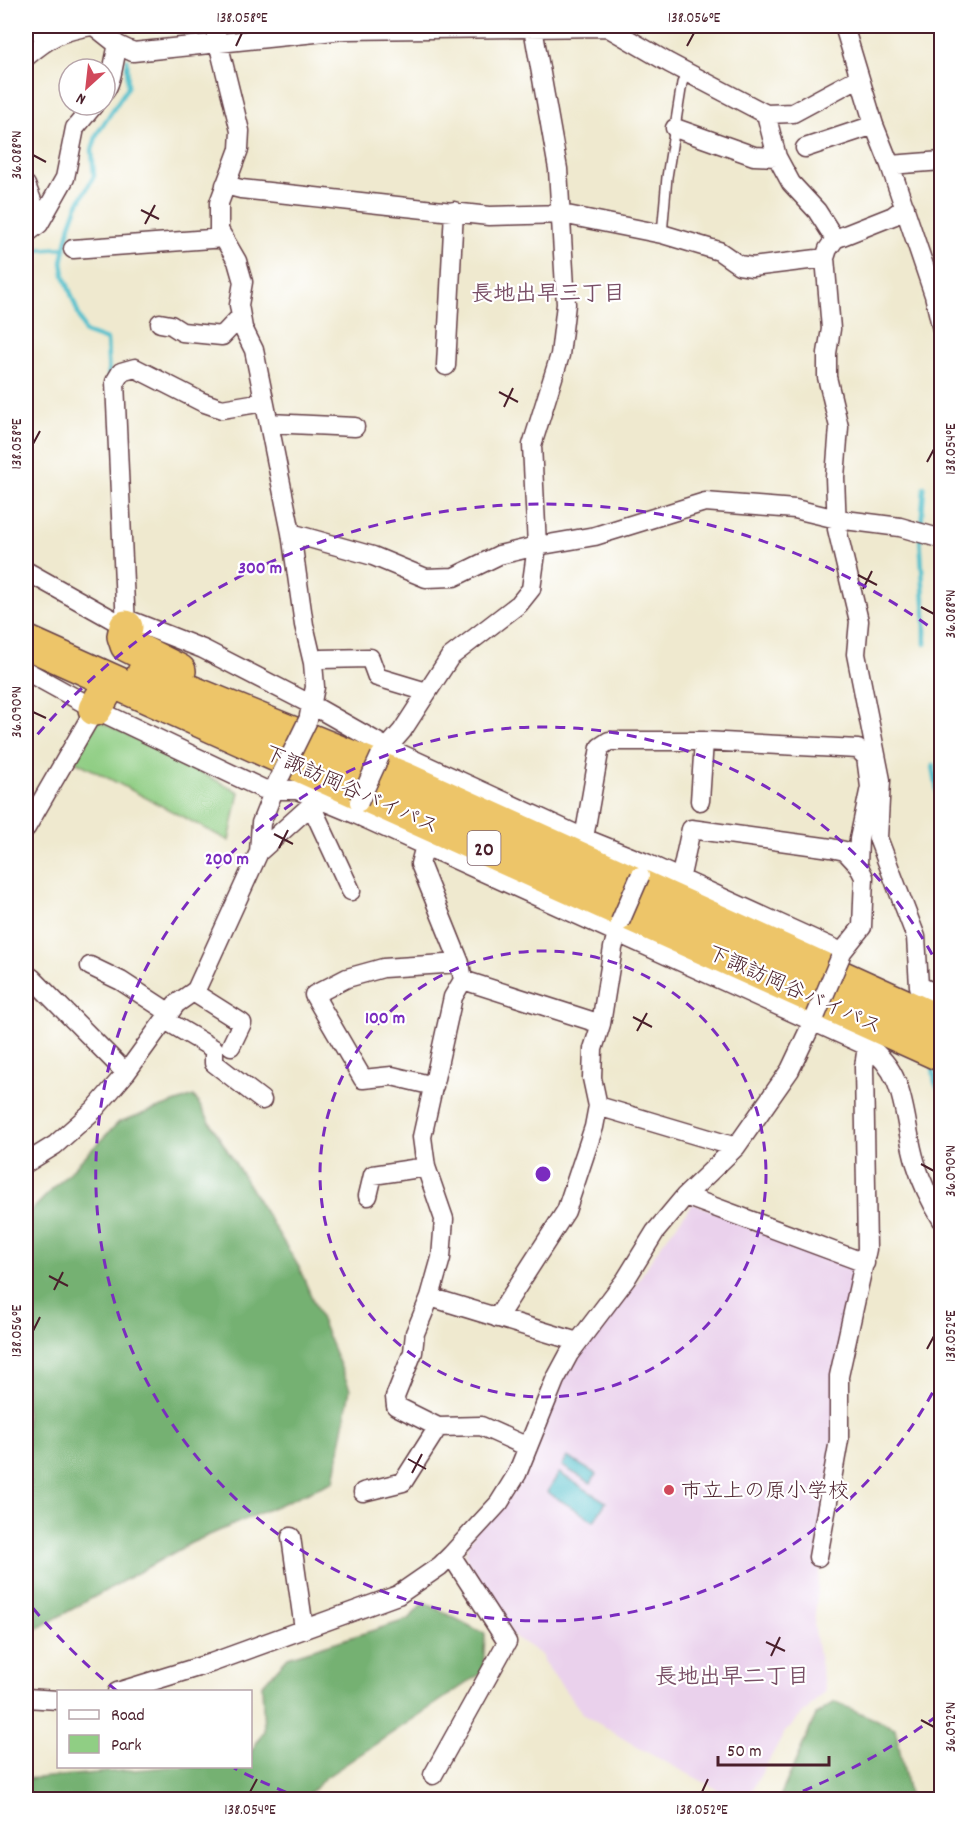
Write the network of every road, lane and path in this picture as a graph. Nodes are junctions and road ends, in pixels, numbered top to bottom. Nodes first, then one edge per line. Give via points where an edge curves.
1 (34, 26) edge
2 (93, 26) edge
3 (214, 26) edge
4 (608, 26) edge
5 (844, 26) edge
6 (461, 27) edge
7 (533, 28) junction
8 (46, 40) junction
9 (218, 44) junction
10 (118, 45) junction
11 (26, 56) edge
12 (114, 57) edge
13 (687, 73) junction
14 (858, 78) junction
15 (766, 114) junction
16 (84, 117) edge
17 (874, 124) junction
18 (675, 128) junction
19 (805, 148) dead end
20 (777, 157) junction
21 (942, 161) edge
22 (890, 165) junction
23 (26, 185) edge
24 (225, 185) junction
25 (905, 207) junction
26 (454, 211) junction
27 (45, 213) junction
28 (562, 214) junction
29 (26, 234) edge
30 (662, 234) junction
31 (224, 238) junction
32 (835, 239) junction
33 (73, 249) dead end
34 (825, 258) junction
35 (241, 316) junction
36 (160, 323) dead end
37 (942, 330) edge
38 (446, 366) dead end
39 (264, 402) junction
40 (269, 423) junction
41 (355, 427) dead end
42 (837, 519) junction
43 (291, 533) junction
44 (942, 539) edge
45 (537, 546) junction
46 (26, 571) edge
47 (127, 623) junction
48 (26, 626) edge
49 (26, 642) edge
50 (321, 658) dead end
51 (26, 671) edge
52 (427, 692) junction
53 (103, 695) junction
54 (314, 700) junction
55 (218, 702) junction
56 (704, 741) junction
57 (383, 752) junction
58 (277, 782) junction
59 (876, 784) junction
60 (700, 801) dead end
61 (314, 802) junction
62 (357, 808) junction
63 (26, 828) edge
64 (584, 838) junction
65 (424, 846) junction
66 (259, 852) junction
67 (858, 865) junction
68 (643, 869) junction
69 (681, 880) junction
70 (351, 891) dead end
71 (618, 928) junction
72 (841, 955) junction
73 (90, 966) dead end
74 (461, 971) junction
75 (26, 974) edge
76 (193, 992) junction
77 (942, 996) edge
78 (168, 1017) junction
79 (815, 1019) junction
80 (942, 1023) edge
81 (601, 1024) junction
82 (231, 1046) dead end
83 (867, 1046) junction
84 (942, 1054) edge
85 (126, 1073) junction
86 (434, 1086) junction
87 (262, 1100) dead end
88 (598, 1106) junction
89 (736, 1147) junction
90 (26, 1163) edge
91 (426, 1167) junction
92 (368, 1196) dead end
93 (685, 1196) junction
94 (942, 1220) edge
95 (865, 1263) junction
96 (430, 1297) junction
97 (497, 1318) junction
98 (578, 1342) junction
99 (438, 1427) junction
100 (528, 1446) junction
101 (363, 1492) dead end
102 (291, 1537) dead end
103 (452, 1555) junction
104 (818, 1557) dead end
105 (304, 1629) junction
106 (123, 1690) edge
107 (26, 1698) edge
108 (57, 1700) edge
109 (433, 1775) dead end

1 - 8 street
2 - 8 street via 65,30
2 - 10 street
3 - 9 street
4 - 7 street
4 - 13 street
5 - 14 street
6 - 7 street
6 - 9 street via 344,30
7 - 28 street
8 - 11 street
9 - 10 street via 133,52
9 - 24 street via 240,131 239,148
10 - 12 street
13 - 15 street
13 - 18 lane
14 - 15 street via 793,113
14 - 17 street
15 - 20 street
16 - 27 street via 75,128 65,178
17 - 19 street
17 - 22 street
18 - 20 street via 754,156
18 - 30 lane
20 - 32 street via 791,183 817,211
21 - 22 street
22 - 25 street
23 - 27 street via 36,211
24 - 26 street
24 - 31 street via 219,203 219,230
25 - 32 street via 893,216
25 - 37 street
26 - 28 street via 489,216
26 - 38 street
27 - 29 street
28 - 30 street
28 - 45 street via 566,304 560,355 532,445
30 - 34 street via 719,250 739,265 752,267
31 - 33 street
31 - 35 street via 243,282
32 - 34 street
34 - 42 street via 831,329 826,377 839,427
35 - 36 street via 222,336 182,332
35 - 39 street via 254,350
39 - 40 street
39 - 47 street via 222,409 135,368 121,372 116,382
40 - 41 street
40 - 43 street
42 - 44 street via 900,526
42 - 45 street via 795,509 705,502 595,536
42 - 59 street via 860,621 856,654
43 - 45 street via 373,556 426,578 454,577 500,555
43 - 54 street via 313,663
45 - 52 street via 531,589 519,604 450,657
46 - 47 street
47 - 54 street via 203,649
47 - 55 highway via 127,645 210,689
48 - 55 highway, 下諏訪岡谷バイパス / 20
49 - 53 highway, 下諏訪岡谷バイパス / 20
50 - 52 street via 370,658 377,677
51 - 53 street
52 - 57 street
53 - 58 street via 262,789
53 - 63 street
53 - 84 highway, 下諏訪岡谷バイパス / 20
54 - 57 street
54 - 58 street, bridge
55 - 80 highway, 下諏訪岡谷バイパス / 20 via 405,779
56 - 59 street via 858,749 866,757
56 - 60 street
56 - 64 street via 609,741 600,747
57 - 62 street, bridge
57 - 64 street
58 - 61 street
58 - 66 street via 261,823
59 - 67 street via 859,838
59 - 77 street via 878,837 916,937 919,986
61 - 62 street
61 - 66 street
61 - 70 street
62 - 65 street
64 - 68 street
65 - 71 street
65 - 74 street via 420,864
66 - 76 street
67 - 69 street via 845,851 691,829
67 - 72 street via 864,877 862,927
68 - 69 street
68 - 71 street, bridge
69 - 72 street
71 - 79 street
71 - 81 street
72 - 79 street, bridge
73 - 78 street via 121,981
74 - 81 street
74 - 86 street
74 - 86 street via 383,968 347,978 314,995 363,1079 392,1076
75 - 85 street
76 - 78 street via 176,1004
76 - 82 street via 242,1023
78 - 85 street
78 - 87 street via 214,1049 213,1063
79 - 83 street
79 - 89 street via 790,1070
81 - 88 street via 593,1049 592,1078
83 - 94 street via 881,1056 900,1088 915,1163
83 - 95 street
85 - 90 street via 63,1138
86 - 91 street via 422,1137
88 - 89 street
88 - 97 street via 566,1211
89 - 93 street
91 - 92 street via 373,1175
91 - 96 street via 444,1219 441,1258
93 - 95 street
93 - 98 street
95 - 104 street via 839,1376 839,1440
96 - 97 street
96 - 99 street via 395,1397 396,1406
97 - 98 street
98 - 100 street via 555,1380
99 - 100 street via 481,1425
99 - 101 street via 403,1482
100 - 103 street via 499,1503
102 - 105 street
103 - 105 street via 398,1595
103 - 109 street via 507,1642
105 - 106 street
107 - 108 street

